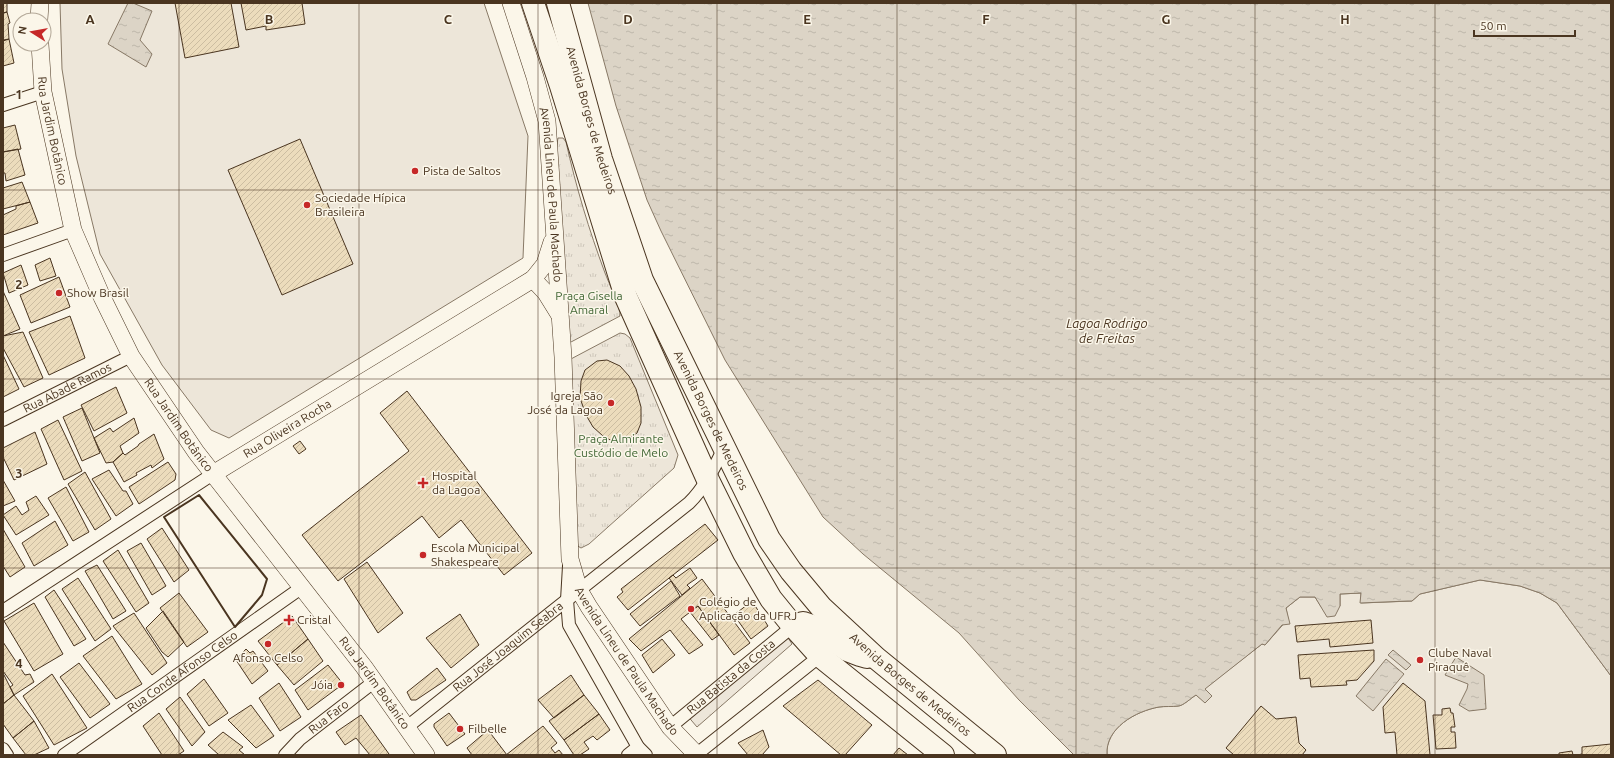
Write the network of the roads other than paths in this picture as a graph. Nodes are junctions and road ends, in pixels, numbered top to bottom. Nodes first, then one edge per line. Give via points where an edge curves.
1 (512, 3) edge
2 (533, 3) edge
3 (558, 3) edge
4 (40, 52) edge
5 (43, 92) junction
6 (3, 104) edge
7 (74, 230) junction
8 (554, 234) junction
9 (3, 255) edge
10 (533, 279) junction
11 (560, 316) junction
12 (131, 356) junction
13 (3, 420) edge
14 (724, 448) junction
15 (213, 474) junction
16 (708, 480) junction
17 (301, 588) junction
18 (573, 595) junction
19 (3, 611) edge
20 (793, 626) junction
21 (820, 656) junction
22 (876, 658) junction
23 (374, 681) junction
24 (407, 727) junction
25 (670, 727) junction
26 (3, 749) edge
27 (642, 751) edge
28 (941, 754) edge
29 (7, 755) edge
30 (64, 755) edge
31 (285, 755) edge
32 (426, 755) edge
33 (628, 755) edge
34 (697, 755) edge
35 (995, 755) edge

1 - 8 street, Avenida Lineu de Paula Machado via 547,121
2 - 16 highway, Avenida Borges de Medeiros via 626,296
3 - 14 highway, Avenida Borges de Medeiros via 600,159 642,280
4 - 5 street, Rua Jardim Botânico
5 - 6 street
5 - 7 street, Rua Jardim Botânico
7 - 9 street
7 - 12 street, Rua Jardim Botânico
8 - 10 street, Rua Oliveira Rocha via 545,264
8 - 11 street, Avenida Lineu de Paula Machado
10 - 11 street via 546,293
10 - 15 street, Rua Oliveira Rocha
11 - 18 street, Avenida Lineu de Paula Machado
12 - 13 street, Rua Abade Ramos
12 - 15 street, Rua Jardim Botânico
14 - 16 street, Rua José Joaquim Seabra
14 - 22 highway, Avenida Borges de Medeiros via 769,540 791,571 821,607
15 - 17 street, Rua Jardim Botânico
15 - 19 street, Rua Oliveira Rocha
16 - 18 street, Rua José Joaquim Seabra via 690,503
16 - 20 highway, Avenida Borges de Medeiros via 744,554 771,599
17 - 23 street, Rua Jardim Botânico
17 - 30 street, Rua Conde Afonso Celso
18 - 24 street, Rua José Joaquim Seabra
18 - 25 street, Avenida Lineu de Paula Machado
18 - 27 street, Avenida Lineu de Paula Machado via 569,625
20 - 21 highway, Avenida Borges de Medeiros
20 - 22 highway via 807,624 847,650 860,656
20 - 25 street, Rua Batista da Costa
21 - 28 highway, Avenida Borges de Medeiros
21 - 34 street
22 - 35 highway, Avenida Borges de Medeiros
23 - 24 street, Rua Jardim Botânico
23 - 31 street, Rua Faro via 300,739
24 - 32 street, Rua Jardim Botânico
25 - 34 street, Avenida Lineu de Paula Machado
26 - 29 street
27 - 33 street

